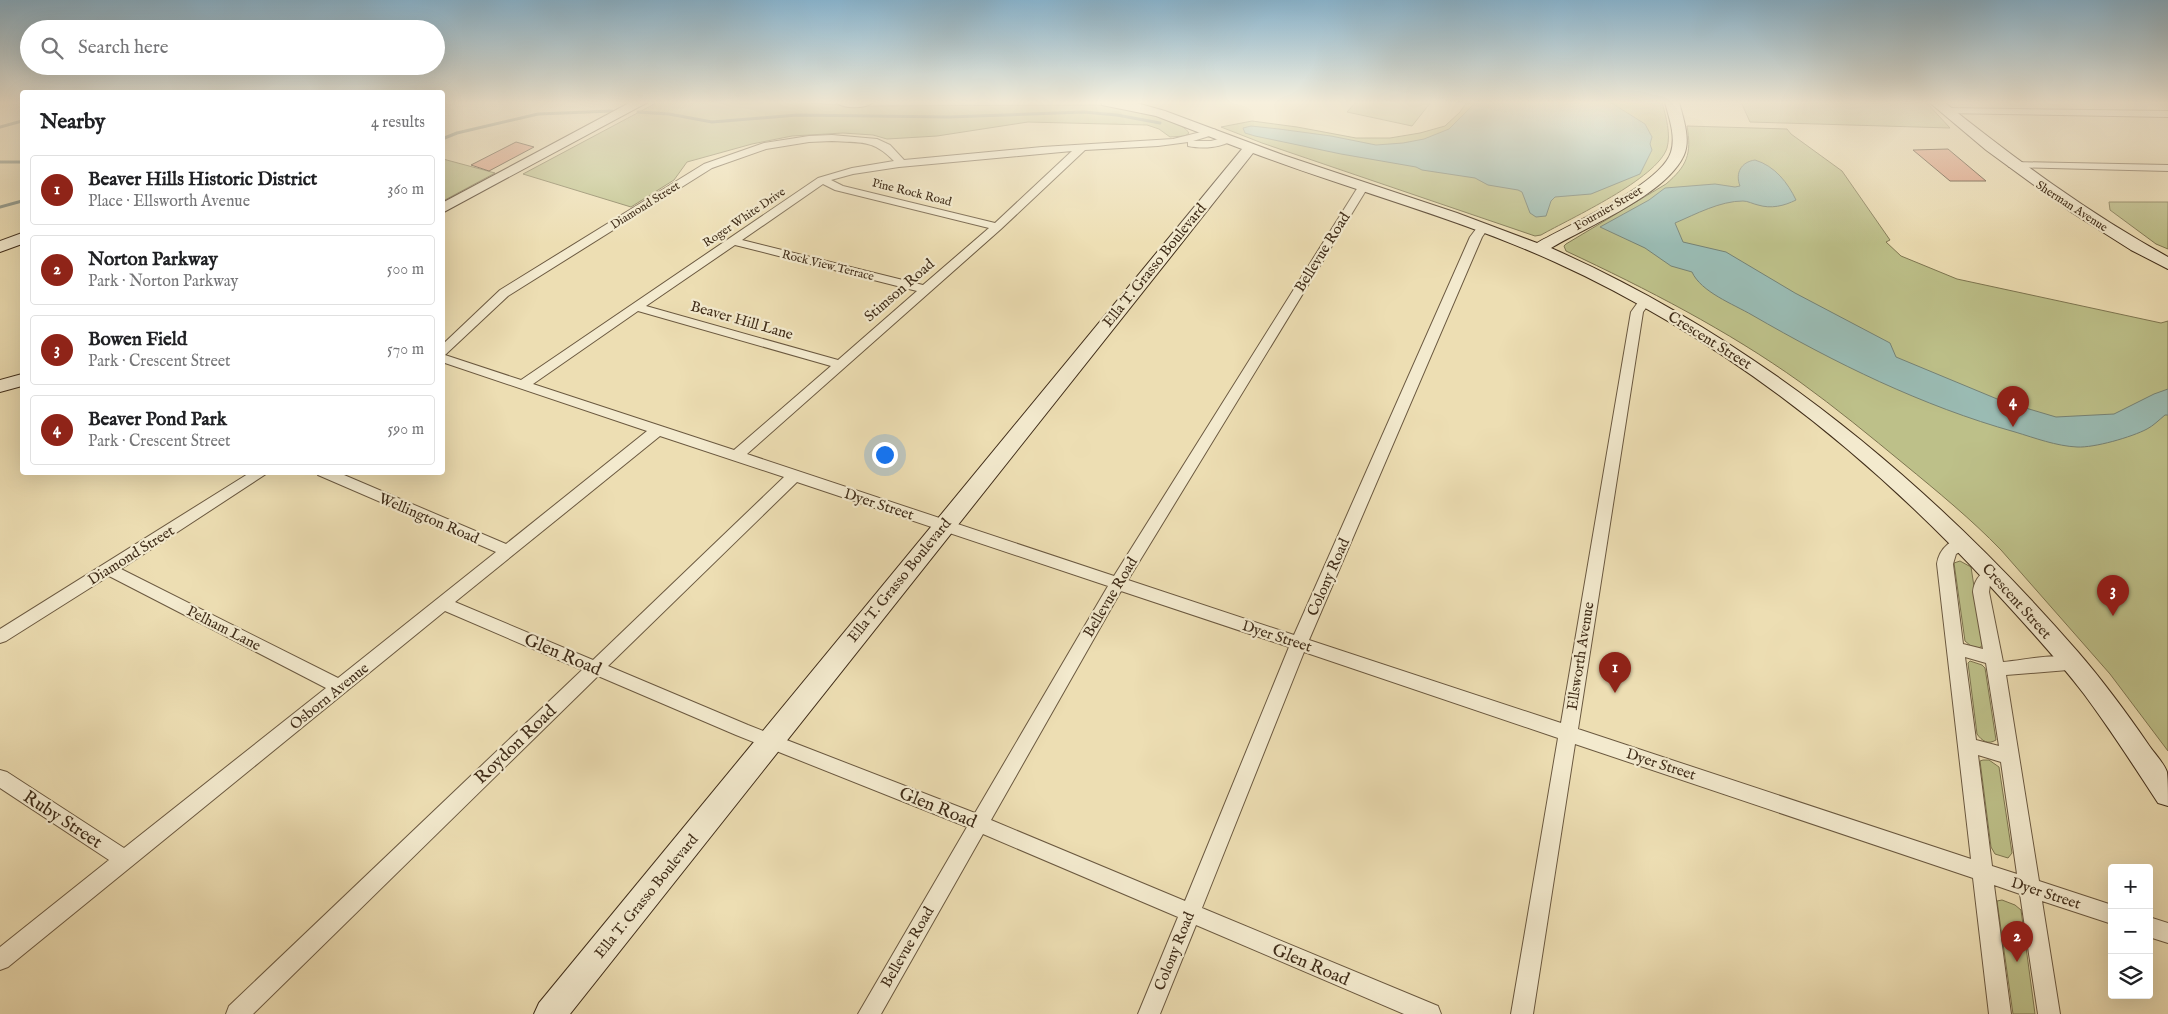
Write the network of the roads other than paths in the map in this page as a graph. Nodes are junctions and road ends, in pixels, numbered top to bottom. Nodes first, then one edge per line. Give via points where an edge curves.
1 (554, 149) edge
2 (755, 149) edge
3 (888, 149) edge
4 (1056, 149) edge
5 (1080, 149) edge
6 (1249, 149) edge
7 (1254, 149) edge
8 (1678, 149) edge
9 (1993, 149) edge
10 (901, 163) junction
11 (2013, 165) junction
12 (2168, 168) edge
13 (822, 180) junction
14 (1363, 187) junction
15 (445, 207) edge
16 (997, 227) junction
17 (1483, 227) junction
18 (20, 239) edge
19 (732, 241) junction
20 (0, 247) edge
21 (1538, 249) junction
22 (2168, 264) edge
23 (924, 289) junction
24 (1645, 301) junction
25 (636, 307) junction
26 (445, 349) edge
27 (445, 359) edge
28 (839, 364) junction
29 (20, 381) edge
30 (0, 386) edge
31 (523, 386) junction
32 (658, 430) junction
33 (736, 456) junction
34 (257, 475) edge
35 (330, 475) edge
36 (794, 476) junction
37 (943, 525) junction
38 (1964, 543) junction
39 (508, 552) junction
40 (108, 569) junction
41 (1993, 574) junction
42 (1118, 583) junction
43 (444, 604) junction
44 (0, 637) edge
45 (1299, 644) junction
46 (1956, 649) junction
47 (1995, 664) junction
48 (2074, 664) junction
49 (594, 668) junction
50 (340, 687) junction
51 (1568, 733) junction
52 (771, 741) junction
53 (1968, 745) junction
54 (2009, 757) junction
55 (0, 778) edge
56 (2168, 795) edge
57 (978, 823) junction
58 (126, 860) junction
59 (1982, 872) junction
60 (2028, 887) junction
61 (1189, 912) junction
62 (2108, 914) edge
63 (2153, 928) edge
64 (2168, 933) edge
65 (0, 960) edge
66 (237, 1014) edge
67 (550, 1014) edge
68 (869, 1014) edge
69 (1149, 1014) edge
70 (1430, 1014) edge
71 (1522, 1014) edge
72 (2000, 1014) edge
73 (2049, 1014) edge

1 - 15 main road
2 - 26 street, Diamond Street via 708,166 504,293
3 - 10 street, Diamond Street
4 - 10 street, Roger White Drive
5 - 16 street, Stimson Road
6 - 37 main road, Ella T. Grasso Boulevard
7 - 14 main road, Crescent Street
8 - 21 main road, Fournier Street via 1669,167 1637,192
9 - 11 main road, Sherman Avenue
10 - 13 street, Roger White Drive via 846,171
11 - 12 street
11 - 22 main road, Sherman Avenue via 2083,215
13 - 16 street, Pine Rock Road via 839,188
13 - 19 street, Roger White Drive
14 - 17 main road, Crescent Street
14 - 42 street, Bellevue Road
16 - 23 street, Stimson Road
17 - 21 main road, Crescent Street
17 - 45 street, Colony Road
18 - 20 main road
19 - 23 street, Rock View Terrace
19 - 25 street, Roger White Drive
21 - 24 main road, Crescent Street
23 - 28 street, Stimson Road
24 - 38 main road, Crescent Street via 1702,333 1820,414 1905,486
24 - 51 street, Ellsworth Avenue via 1637,312
25 - 28 street, Beaver Hill Lane
25 - 31 street, Roger White Drive
27 - 31 street, Dyer Street
28 - 33 street, Stimson Road
29 - 30 main road
31 - 32 street, Dyer Street
32 - 33 street, Dyer Street
32 - 39 street, Osborn Avenue
33 - 36 street, Dyer Street
34 - 40 street, Diamond Street
35 - 39 street, Wellington Road
36 - 37 street, Dyer Street
36 - 49 street, Roydon Road
37 - 42 street, Dyer Street
37 - 52 main road, Ella T. Grasso Boulevard
38 - 41 main road, Crescent Street
38 - 46 street via 1949,549 1945,564
39 - 43 street, Osborn Avenue
40 - 44 street, Diamond Street
40 - 50 street, Pelham Lane
41 - 47 street via 1982,583 1982,592
41 - 48 main road, Crescent Street
42 - 45 street, Dyer Street
42 - 57 street, Bellevue Road
43 - 49 street, Glen Road
43 - 50 street, Osborn Avenue
45 - 51 street, Dyer Street
45 - 61 street, Colony Road
46 - 47 street
46 - 53 street
47 - 48 street
47 - 54 street
48 - 56 main road, Crescent Street
49 - 52 street, Glen Road
49 - 66 street, Roydon Road
50 - 58 street, Osborn Avenue
51 - 59 street, Dyer Street
51 - 71 street, Ellsworth Avenue
52 - 57 street, Glen Road
52 - 67 main road, Ella T. Grasso Boulevard
53 - 54 street
53 - 59 street
54 - 60 street
55 - 58 street, Ruby Street
57 - 61 street, Glen Road
57 - 68 street, Bellevue Road
58 - 65 street, Osborn Avenue
59 - 60 street, Dyer Street
59 - 72 street
60 - 62 street, Dyer Street
60 - 73 street
61 - 69 street, Colony Road
61 - 70 street, Glen Road
63 - 64 street

